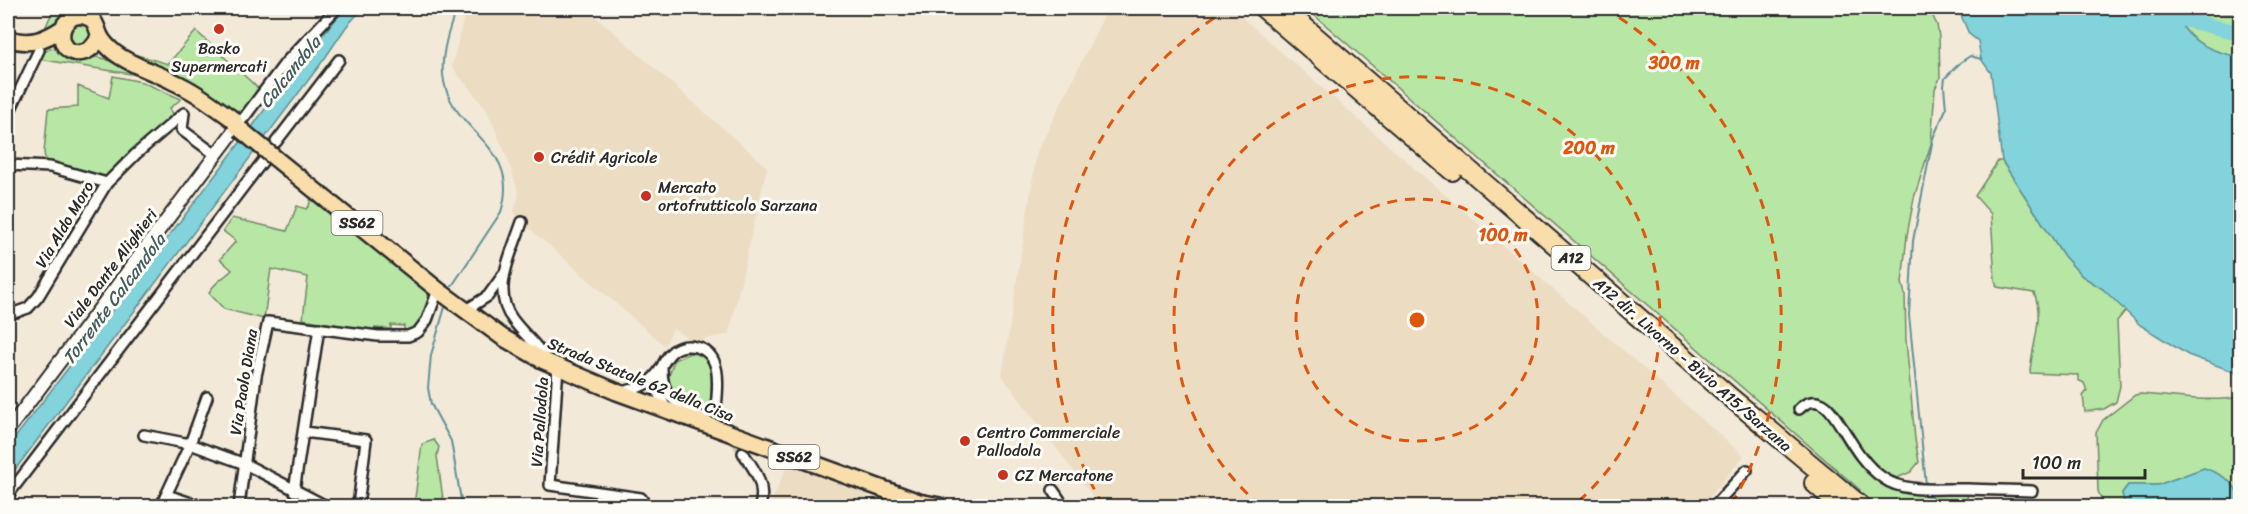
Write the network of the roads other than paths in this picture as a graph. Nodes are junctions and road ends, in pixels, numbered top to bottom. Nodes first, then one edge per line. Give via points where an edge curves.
1 (337, 8) edge
2 (1263, 8) edge
3 (1283, 8) edge
4 (87, 12) edge
5 (67, 19) edge
6 (99, 35) junction
7 (8, 39) edge
8 (65, 46) junction
9 (8, 48) edge
10 (92, 49) junction
11 (39, 50) junction
12 (339, 60) dead end
13 (8, 115) edge
14 (238, 128) junction
15 (276, 142) dead end
16 (216, 155) junction
17 (269, 160) junction
18 (8, 165) edge
19 (107, 183) junction
20 (522, 222) dead end
21 (504, 273) junction
22 (438, 290) junction
23 (466, 310) junction
24 (8, 315) edge
25 (319, 328) junction
26 (553, 364) junction
27 (662, 366) junction
28 (617, 392) junction
29 (207, 397) dead end
30 (716, 408) tunnel mouth
31 (1799, 409) dead end
32 (669, 412) junction
33 (712, 426) junction
34 (8, 430) edge
35 (304, 432) junction
36 (144, 435) dead end
37 (189, 444) junction
38 (743, 453) tunnel mouth
39 (245, 464) junction
40 (1747, 470) dead end
41 (1053, 490) dead end
42 (294, 491) junction
43 (2032, 491) dead end
44 (8, 495) edge
45 (166, 495) junction
46 (923, 504) edge
47 (160, 507) edge
48 (200, 507) edge
49 (239, 507) edge
50 (326, 507) edge
51 (358, 507) edge
52 (646, 507) edge
53 (759, 507) edge
54 (940, 507) edge
55 (1064, 507) edge
56 (1714, 507) edge
57 (1840, 507) edge
58 (1861, 507) edge

1 - 14 street via 286,62
2 - 57 highway, A12
3 - 58 highway, A12 dir. Livorno - Bivio A15/Sarzana / A12
4 - 5 main road, Strada Statale 62 della Cisa
4 - 6 main road, Strada Statale 62 della Cisa via 97,24
5 - 7 main road, Strada Statale 62 della Cisa via 45,40
5 - 8 main road via 61,35
6 - 10 main road
6 - 14 main road, Strada Statale 62 della Cisa / SS62 via 112,51 192,91 234,120
8 - 10 main road, Strada Statale 62 della Cisa via 81,53
8 - 11 main road, Strada Statale 62 della Cisa
9 - 11 main road, Strada Statale 62 della Cisa
10 - 14 main road, Strada Statale 62 della Cisa / SS62 via 174,85
11 - 13 street
12 - 15 street
14 - 16 street, Viale Dante Alighieri
14 - 17 main road, Strada Statale 62 della Cisa / SS62, bridge
16 - 19 street, Via Aldo Moro via 182,130 184,113
16 - 34 street, Viale Dante Alighieri
17 - 22 main road, Strada Statale 62 della Cisa / SS62
17 - 44 street
18 - 19 street via 50,167
19 - 24 street, Via Aldo Moro via 38,297 28,308
20 - 21 street
21 - 23 street via 488,296
21 - 26 street via 504,306
22 - 23 main road, Strada Statale 62 della Cisa / SS62
22 - 25 street, Via Paolo Diana via 427,320 418,332 408,336
23 - 26 main road, Strada Statale 62 della Cisa / SS62 via 502,337
25 - 35 street
25 - 39 street, Via Paolo Diana via 268,322 256,376
26 - 28 main road, Strada Statale 62 della Cisa / SS62
26 - 52 street, Via Pallodola via 550,485 641,498
27 - 28 street via 652,381
27 - 30 street via 671,352 681,347 702,348 715,365
27 - 32 street via 657,388 661,403
27 - 33 street via 662,386 670,398 700,414
28 - 32 main road, Strada Statale 62 della Cisa / SS62
29 - 37 street
31 - 43 street via 1805,404 1823,403 1873,472 1898,486
32 - 33 main road, Strada Statale 62 della Cisa / SS62
33 - 46 main road, Strada Statale 62 della Cisa / SS62
35 - 42 street
35 - 51 street via 366,440
36 - 37 street, Via Paolo Diana
37 - 39 street, Via Paolo Diana
37 - 45 street
38 - 53 street via 761,483
39 - 42 street, Via Paolo Diana
39 - 49 street, Via Paolo Diana
40 - 56 street
41 - 55 street
42 - 50 street, Via Paolo Diana
45 - 47 street
45 - 48 street
46 - 54 main road, Strada Statale 62 della Cisa / SS62

